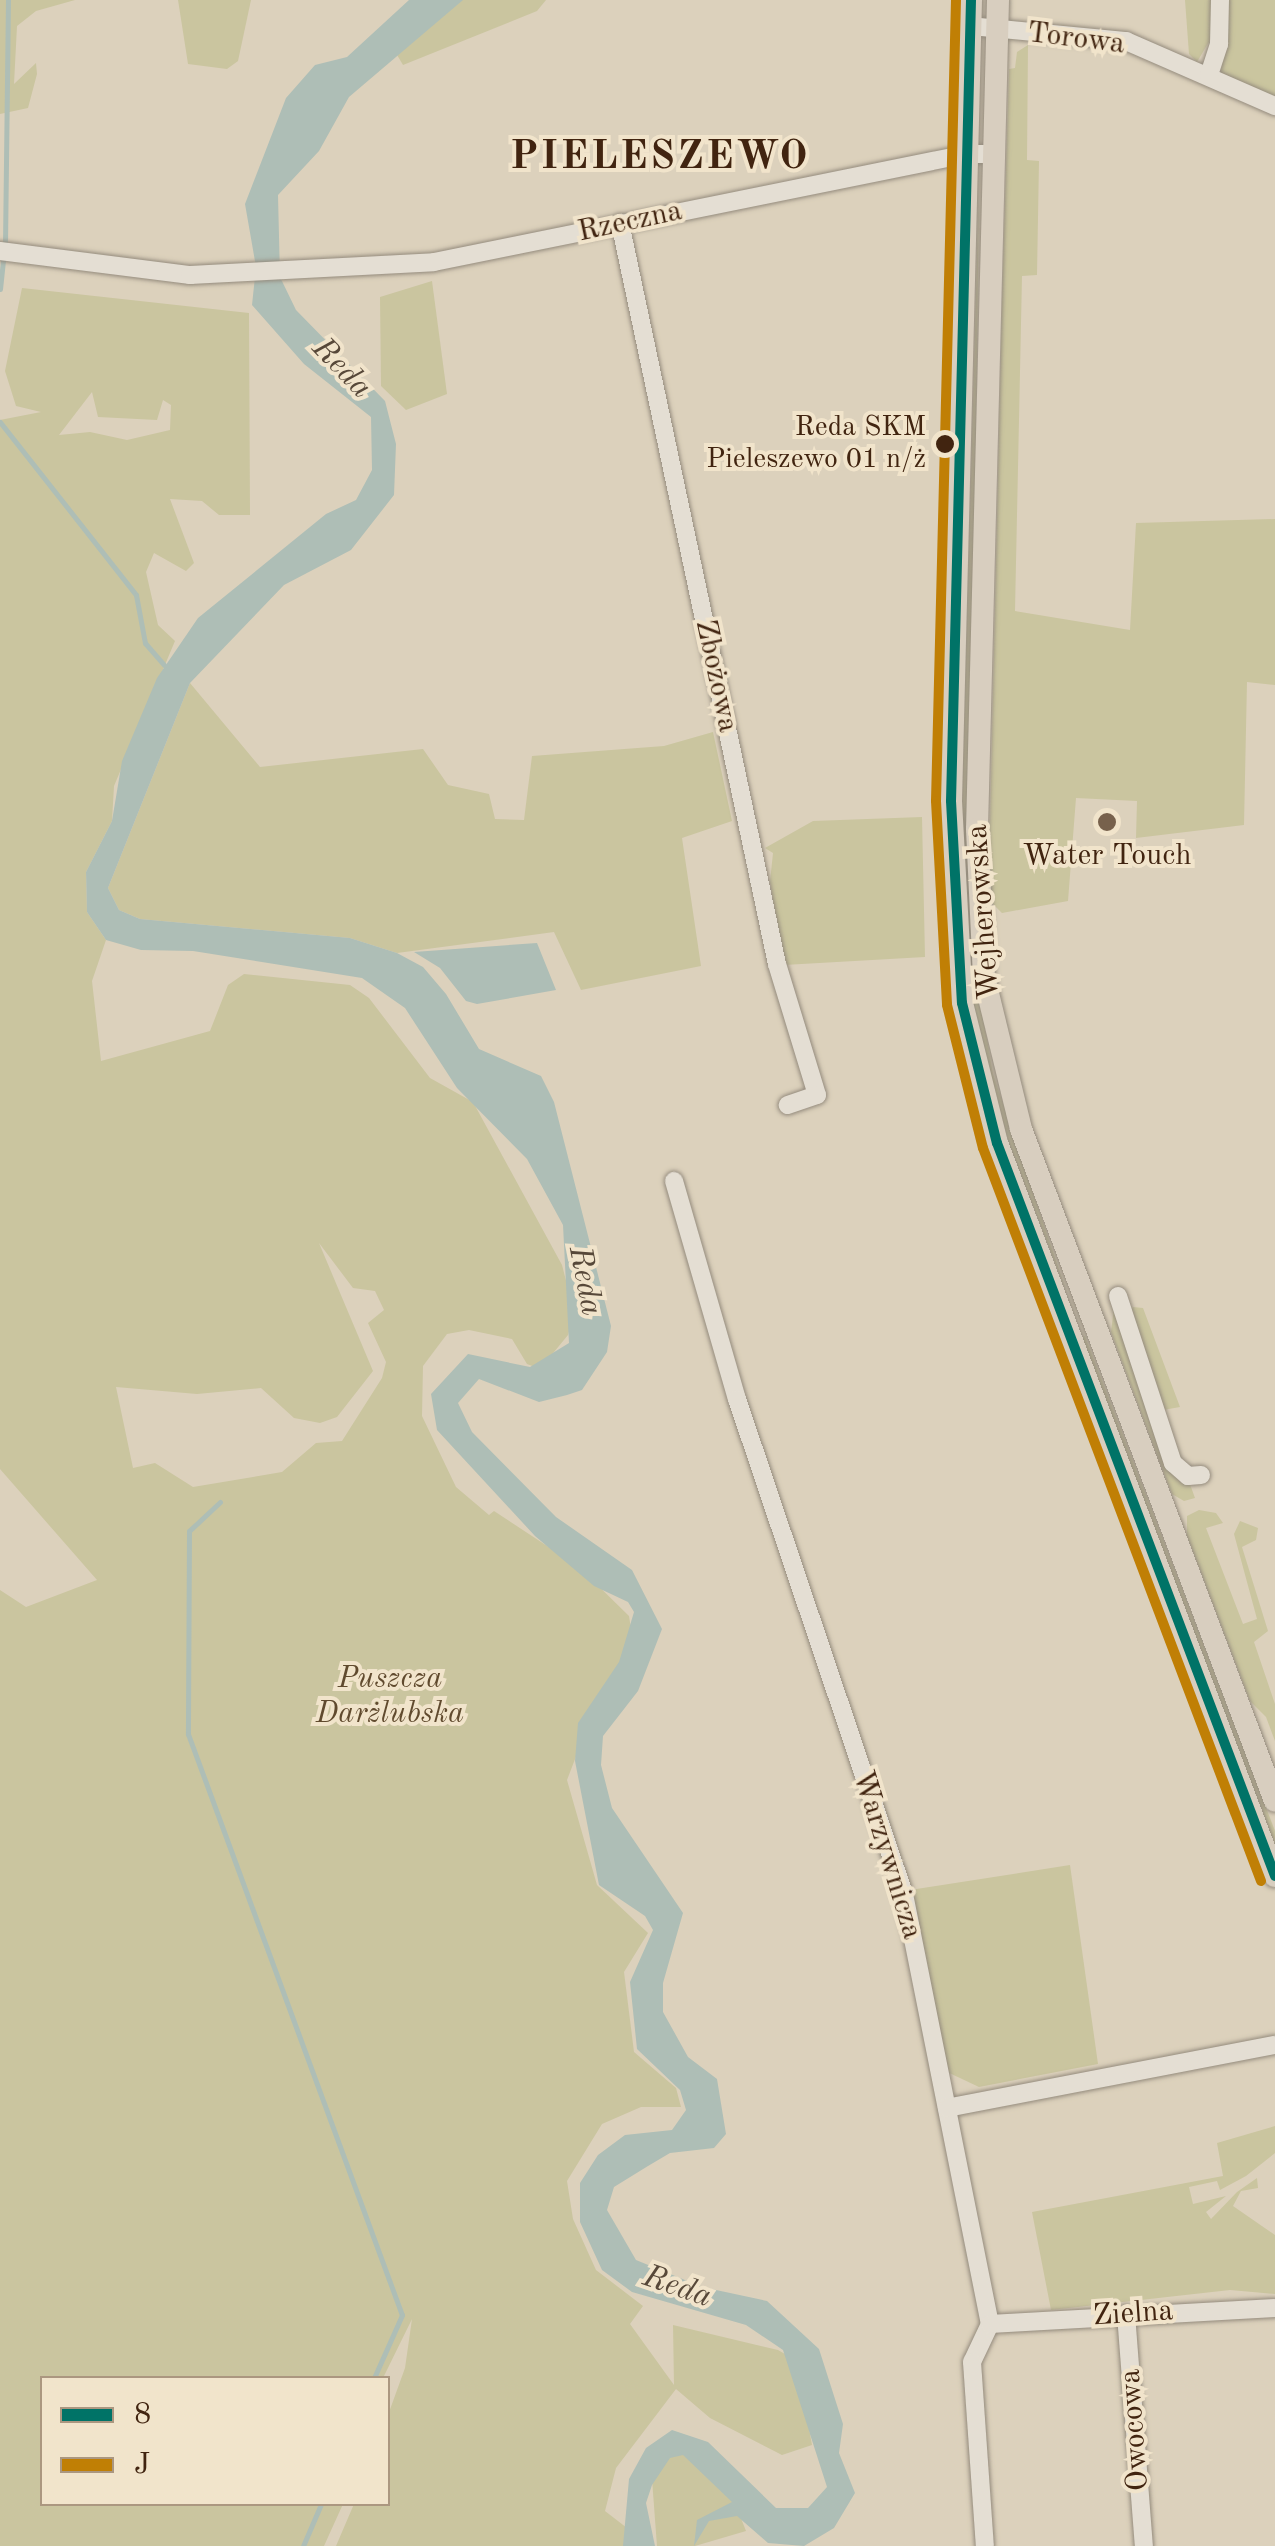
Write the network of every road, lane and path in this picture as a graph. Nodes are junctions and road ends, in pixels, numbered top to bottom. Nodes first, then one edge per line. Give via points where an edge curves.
1 (971, 0) edge
2 (998, 0) edge
3 (1220, 0) edge
4 (970, 26) junction
5 (998, 28) junction
6 (1209, 75) junction
7 (1275, 106) edge
8 (968, 154) junction
9 (994, 154) junction
10 (620, 223) junction
11 (0, 251) edge
12 (788, 1105) dead end
13 (674, 1180) dead end
14 (1118, 1296) dead end
15 (1201, 1475) dead end
16 (1275, 1800) edge
17 (1275, 1876) edge
18 (1275, 2045) edge
19 (946, 2108) junction
20 (1275, 2308) edge
21 (1126, 2314) junction
22 (990, 2324) junction
23 (985, 2546) edge
24 (1144, 2546) edge

1 - 4 main road, Wejherowska
2 - 5 main road, Wejherowska
3 - 6 street via 1219,44
4 - 5 street
4 - 8 main road, Wejherowska
5 - 6 street, Torowa via 1126,42
5 - 9 main road, Wejherowska
6 - 7 street, Torowa
8 - 9 street
8 - 10 street, Rzeczna
8 - 17 main road, Wejherowska via 951,821 962,1003 997,1143
9 - 16 main road, Wejherowska via 977,829 984,978 1021,1129
10 - 11 street, Rzeczna via 434,262 248,274 162,273
10 - 12 street, Zbożowa via 777,964 817,1094
13 - 19 street, Warzywnicza via 737,1399 904,1894
14 - 15 street via 1173,1463 1188,1476
18 - 19 street
19 - 22 street, Warzywnicza
20 - 21 street, Zielna
21 - 22 street, Zielna
21 - 24 street, Owocowa
22 - 23 street via 972,2362

